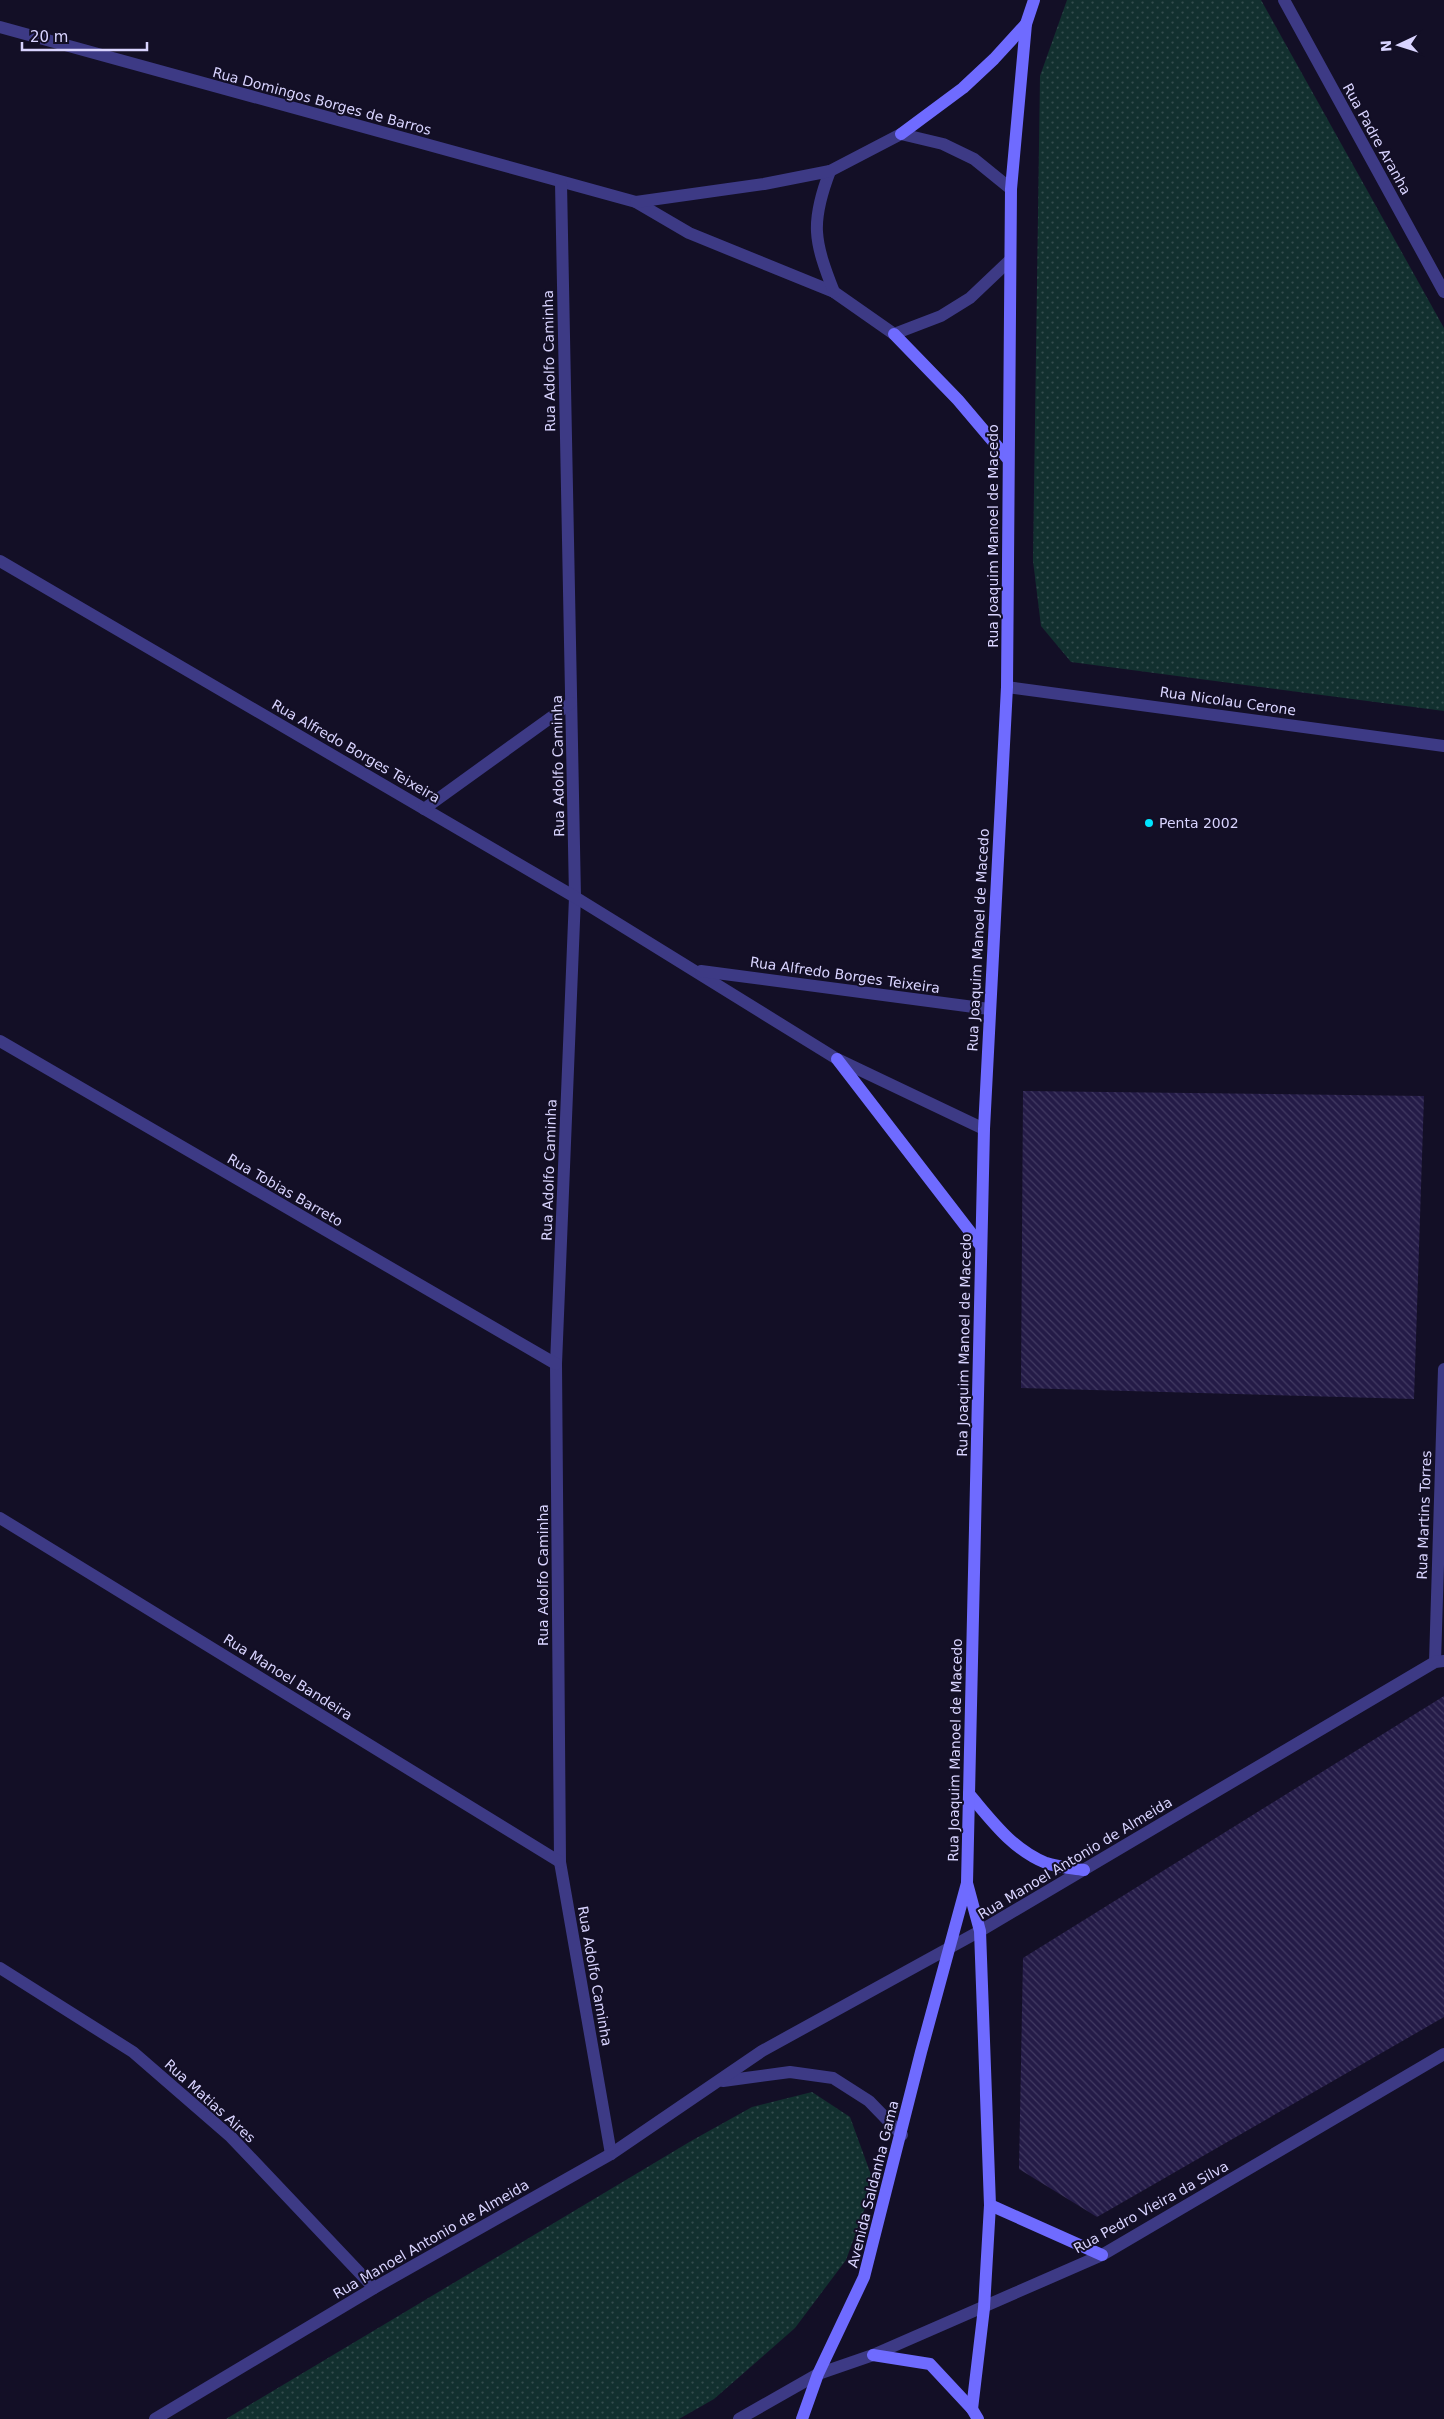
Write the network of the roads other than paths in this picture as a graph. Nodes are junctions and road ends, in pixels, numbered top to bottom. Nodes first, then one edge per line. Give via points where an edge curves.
1 (1034, 0) edge
2 (1284, 0) edge
3 (1026, 24) junction
4 (0, 27) edge
5 (901, 134) junction
6 (830, 171) junction
7 (561, 183) junction
8 (1011, 189) junction
9 (636, 202) junction
10 (1009, 261) junction
11 (834, 292) junction
12 (1444, 292) edge
13 (894, 334) junction
14 (1008, 459) junction
15 (0, 561) edge
16 (1007, 687) junction
17 (571, 703) junction
18 (1444, 746) edge
19 (424, 808) junction
20 (575, 896) junction
21 (696, 970) junction
22 (989, 1009) junction
23 (0, 1041) edge
24 (837, 1059) junction
25 (984, 1129) junction
26 (981, 1246) junction
27 (556, 1364) junction
28 (1444, 1369) edge
29 (0, 1518) edge
30 (1439, 1661) edge
31 (969, 1794) junction
32 (560, 1862) junction
33 (1084, 1870) junction
34 (967, 1883) junction
35 (980, 1931) junction
36 (949, 1948) junction
37 (0, 1968) edge
38 (1444, 2054) edge
39 (720, 2081) junction
40 (902, 2135) junction
41 (611, 2154) junction
42 (990, 2205) junction
43 (1102, 2255) junction
44 (374, 2288) junction
45 (984, 2308) junction
46 (873, 2354) junction
47 (818, 2374) junction
48 (975, 2414) edge
49 (755, 2415) edge
50 (155, 2419) edge
51 (740, 2419) edge
52 (802, 2419) edge

1 - 3 street, Rua Joaquim Manoel de Macedo
2 - 12 street, Rua Padre Aranha
3 - 5 street via 963,88
3 - 8 street, Rua Joaquim Manoel de Macedo
4 - 7 street, Rua Domingos Borges de Barros
5 - 6 street, Rua Domingos Borges de Barros
5 - 8 street via 943,144 974,159
6 - 9 street, Rua Domingos Borges de Barros
6 - 11 street via 820,197 815,225 821,260
7 - 9 street, Rua Domingos Borges de Barros
7 - 17 street, Rua Adolfo Caminha
8 - 10 street, Rua Joaquim Manoel de Macedo
9 - 11 street, Rua Domingos Borges de Barros via 689,233
10 - 13 street via 970,298 941,316
10 - 14 street, Rua Joaquim Manoel de Macedo
11 - 13 street, Rua Domingos Borges de Barros
13 - 14 street via 958,400
14 - 16 street, Rua Joaquim Manoel de Macedo
15 - 19 street, Rua Alfredo Borges Teixeira
16 - 18 street, Rua Nicolau Cerone
16 - 22 street, Rua Joaquim Manoel de Macedo
17 - 19 street
17 - 20 street, Rua Adolfo Caminha
19 - 20 street, Rua Alfredo Borges Teixeira
20 - 21 street, Rua Alfredo Borges Teixeira
20 - 27 street, Rua Adolfo Caminha
21 - 22 street, Rua Alfredo Borges Teixeira
21 - 24 street, Rua Alfredo Borges Teixeira
22 - 25 street, Rua Joaquim Manoel de Macedo
23 - 27 street, Rua Tobias Barreto
24 - 25 street, Rua Alfredo Borges Teixeira
24 - 26 street
25 - 26 street, Rua Joaquim Manoel de Macedo
26 - 31 street, Rua Joaquim Manoel de Macedo
27 - 32 street, Rua Adolfo Caminha
28 - 30 street, Rua Martins Torres
29 - 32 street, Rua Manoel Bandeira
30 - 33 street, Rua Manoel Antonio de Almeida
31 - 33 street via 1001,1833 1020,1849 1047,1863
31 - 34 street, Rua Joaquim Manoel de Macedo
32 - 41 street, Rua Adolfo Caminha
33 - 35 street, Rua Manoel Antonio de Almeida
34 - 35 street, Rua Joaquim Manoel de Macedo
34 - 36 street, Rua Joaquim Manoel de Macedo
35 - 36 street, Rua Manoel Antonio de Almeida
35 - 42 street
36 - 39 street, Rua Manoel Antonio de Almeida via 762,2051
36 - 40 street, Avenida Saldanha Gama
37 - 44 street, Rua Matias Aires via 133,2052 231,2137
38 - 43 street, Rua Pedro Vieira da Silva
39 - 40 street, Rua Manoel Antonio de Almeida via 790,2072 833,2078 869,2101
39 - 41 street, Rua Manoel Antonio de Almeida
40 - 47 street, Avenida Saldanha Gama via 864,2277
41 - 44 street, Rua Manoel Antonio de Almeida
42 - 43 street
42 - 45 street
43 - 45 street, Rua Pedro Vieira da Silva
44 - 50 street, Rua Manoel Antonio de Almeida
45 - 46 street, Rua Pedro Vieira da Silva
45 - 48 street
46 - 47 street, Rua Pedro Vieira da Silva
46 - 48 street via 930,2364
47 - 49 street, Rua Pedro Vieira da Silva
47 - 52 street, Avenida Saldanha Gama
49 - 51 street, Rua Pedro Vieira da Silva

